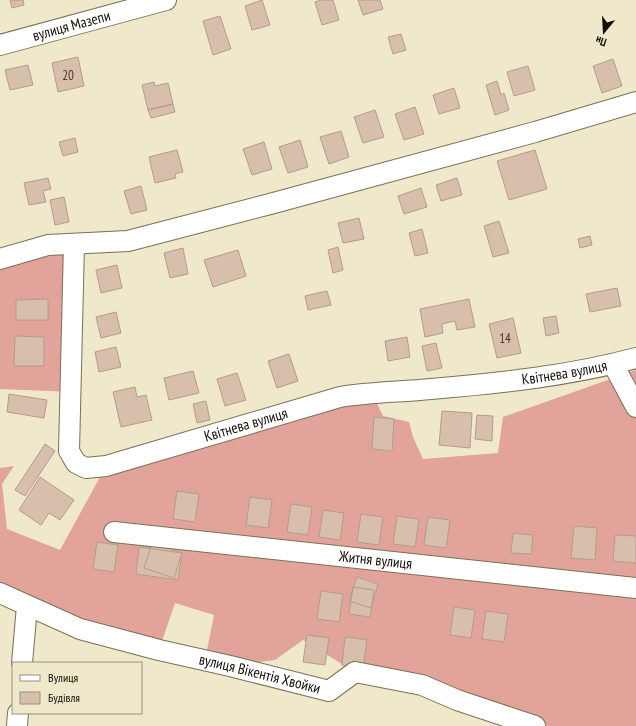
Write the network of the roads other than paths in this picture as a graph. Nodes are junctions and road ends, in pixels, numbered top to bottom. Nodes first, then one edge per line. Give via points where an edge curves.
1 (166, 0) edge
2 (0, 45) edge
3 (636, 102) edge
4 (74, 244) junction
5 (0, 259) edge
6 (636, 358) edge
7 (613, 364) junction
8 (636, 407) edge
9 (114, 532) dead end
10 (636, 588) edge
11 (0, 593) edge
12 (27, 606) junction
13 (22, 662) edge
14 (18, 714) edge
15 (17, 726) edge
16 (535, 726) edge

1 - 2 street, вулиця Мазепи
3 - 4 street via 520,136 128,241
4 - 5 street via 48,245
4 - 7 street, Квітнева вулиця via 69,451 76,463 86,468 106,466 340,397 530,379
6 - 7 street, Квітнева вулиця
7 - 8 street
9 - 10 street, Житня вулиця
11 - 12 street, вулиця Вікентія Хвойки
12 - 13 street
12 - 16 street, вулиця Вікентія Хвойки via 80,629 328,691 355,672 422,685 457,700
14 - 15 street

